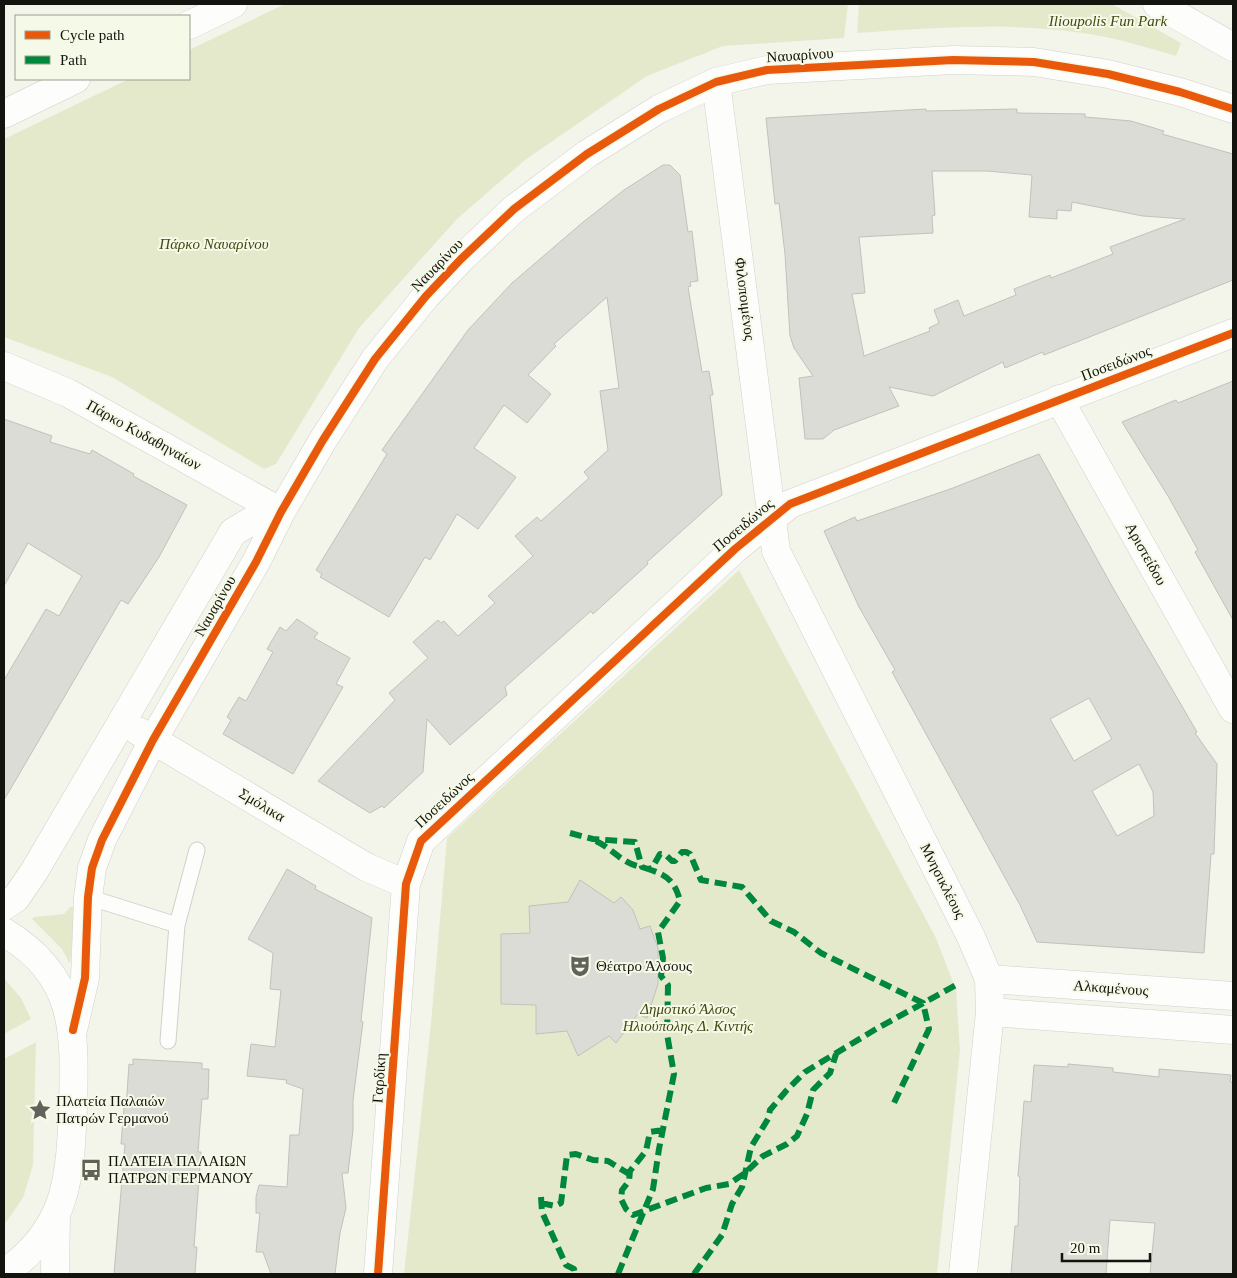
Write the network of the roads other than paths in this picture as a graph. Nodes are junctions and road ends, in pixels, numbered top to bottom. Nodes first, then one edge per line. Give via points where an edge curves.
1 (233, 4) edge
2 (1158, 4) edge
3 (190, 25) edge
4 (1233, 47) edge
5 (74, 80) edge
6 (716, 82) junction
7 (1233, 109) edge
8 (4, 114) edge
9 (1233, 334) edge
10 (4, 366) edge
11 (1059, 399) junction
12 (281, 512) junction
13 (773, 516) junction
14 (1233, 709) edge
15 (122, 721) junction
16 (153, 740) junction
17 (197, 850) dead end
18 (406, 884) junction
19 (88, 897) junction
20 (4, 906) edge
21 (177, 925) junction
22 (4, 932) edge
23 (989, 979) junction
24 (1233, 996) edge
25 (990, 1012) junction
26 (73, 1030) junction
27 (1233, 1030) edge
28 (168, 1041) dead end
29 (56, 1214) junction
30 (4, 1274) edge
31 (55, 1274) edge
32 (378, 1274) edge
33 (963, 1274) edge

1 - 3 street
2 - 4 street
5 - 8 street
6 - 7 street, Ναυαρίνου via 767,70 953,60 1034,62 1108,74
6 - 12 street, Ναυαρίνου via 659,109 587,154 514,209 461,259 375,359
6 - 13 street, Φιλοποιμένος
9 - 11 street, Ποσειδώνος
10 - 12 street, Πάρκο Κυδαθηναίων via 68,393
11 - 13 street, Ποσειδώνος via 790,504
11 - 14 street, Αριστείδου
12 - 15 street, Ναυαρίνου via 255,519 233,532
12 - 16 street, Ναυαρίνου via 256,562
13 - 18 street, Ποσειδώνος via 730,552 421,841
13 - 23 street, Μνησικλέους via 776,551 971,937
15 - 16 street, Σμόλικα
15 - 20 street, Ναυαρίνου via 35,870 16,898
16 - 18 street, Σμόλικα via 366,867
16 - 19 street, Ναυαρίνου via 102,840 92,868
17 - 21 lane
18 - 32 street, Γαρδίκη
19 - 21 lane
19 - 26 street, Ναυαρίνου via 85,978
21 - 28 lane
22 - 26 street via 35,955 52,977 65,1003
23 - 24 street, Αλκαμένους
23 - 25 street, Μνησικλέους
25 - 27 street
25 - 33 street, Μνησικλέους
26 - 29 street via 70,1170
29 - 30 street via 40,1241 19,1264
29 - 31 street

